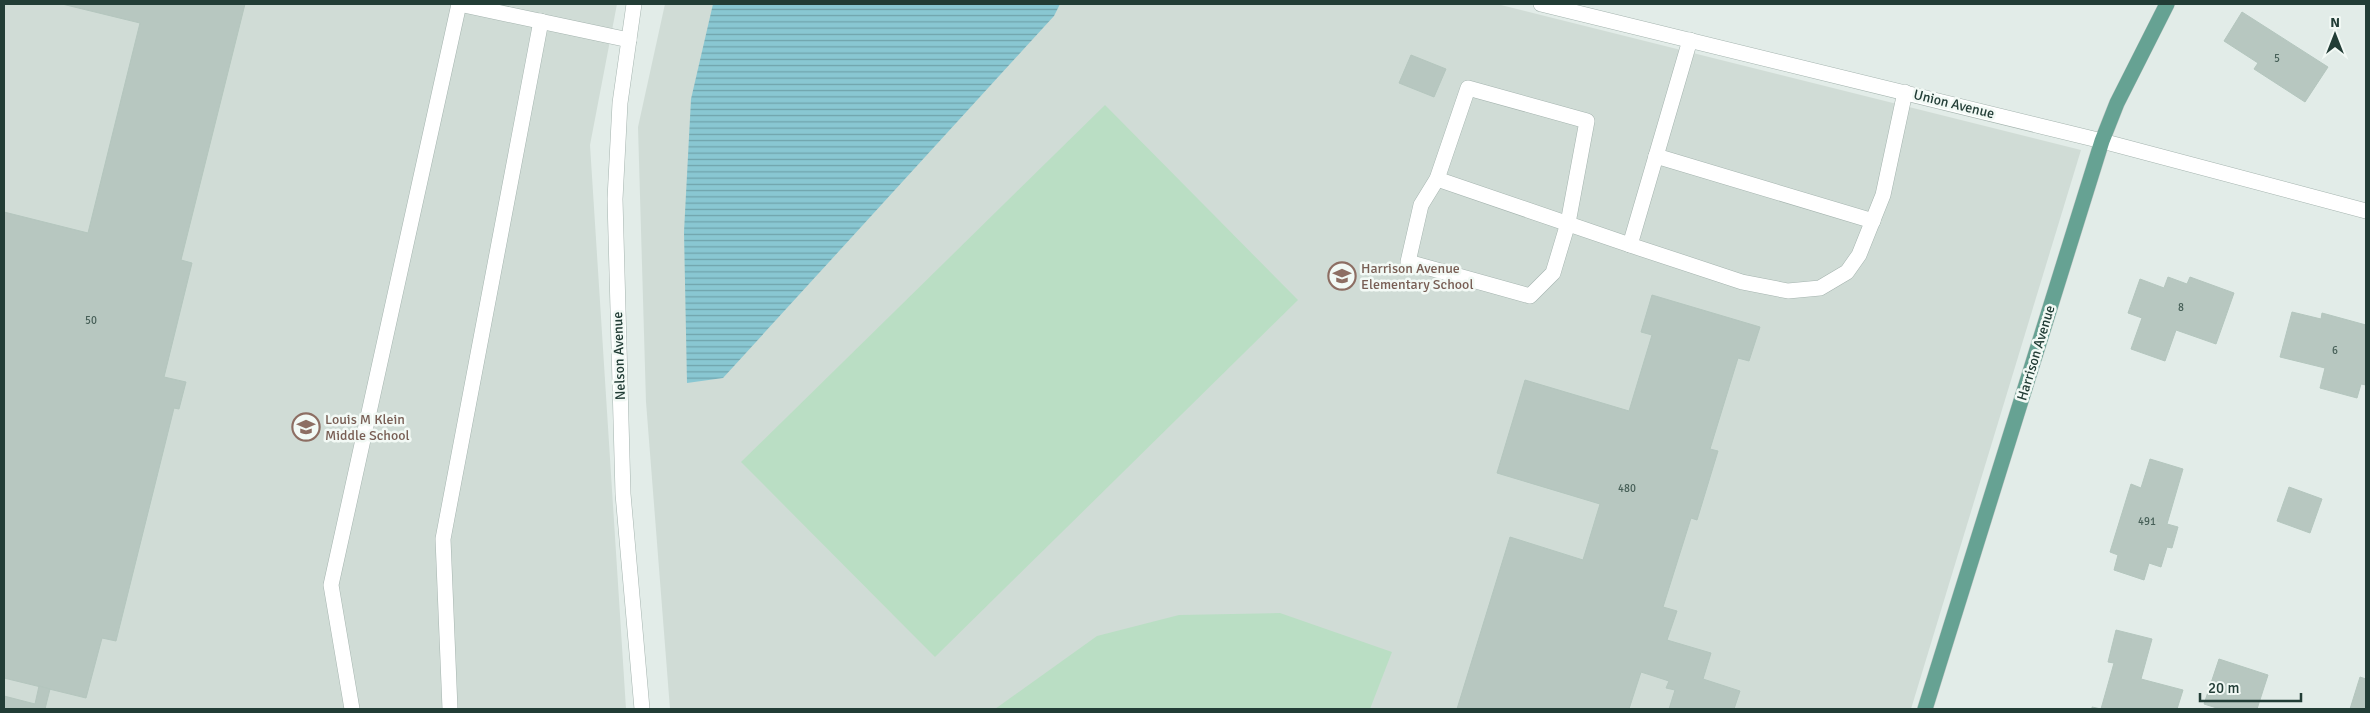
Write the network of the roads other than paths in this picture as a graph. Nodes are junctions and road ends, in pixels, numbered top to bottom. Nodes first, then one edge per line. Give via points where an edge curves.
1 (459, 4) edge
2 (634, 4) edge
3 (1541, 4) edge
4 (2167, 4) edge
5 (541, 21) junction
6 (629, 40) junction
7 (1690, 40) junction
8 (1905, 92) junction
9 (2102, 140) junction
10 (1656, 156) junction
11 (1437, 179) junction
12 (2366, 211) edge
13 (1873, 221) junction
14 (1568, 223) junction
15 (1630, 245) junction
16 (352, 709) edge
17 (450, 709) edge
18 (642, 709) edge
19 (1926, 709) edge

1 - 5 street
1 - 16 street via 331,585
2 - 6 street, Nelson Avenue
3 - 7 street, Union Avenue
4 - 9 main road, Harrison Avenue
5 - 6 street
5 - 17 street via 443,539
6 - 18 street, Nelson Avenue via 620,103 615,200 623,494
7 - 8 street, Union Avenue
7 - 10 street
8 - 9 street, Union Avenue
8 - 13 street via 1883,195
9 - 12 street, Union Avenue
9 - 19 main road, Harrison Avenue
10 - 13 street
10 - 15 street
11 - 14 street
11 - 14 street via 1421,205 1408,262 1530,296 1553,273
11 - 14 street via 1468,88 1587,121
13 - 15 street via 1860,255 1847,272 1820,288 1788,291 1742,282
14 - 15 street

